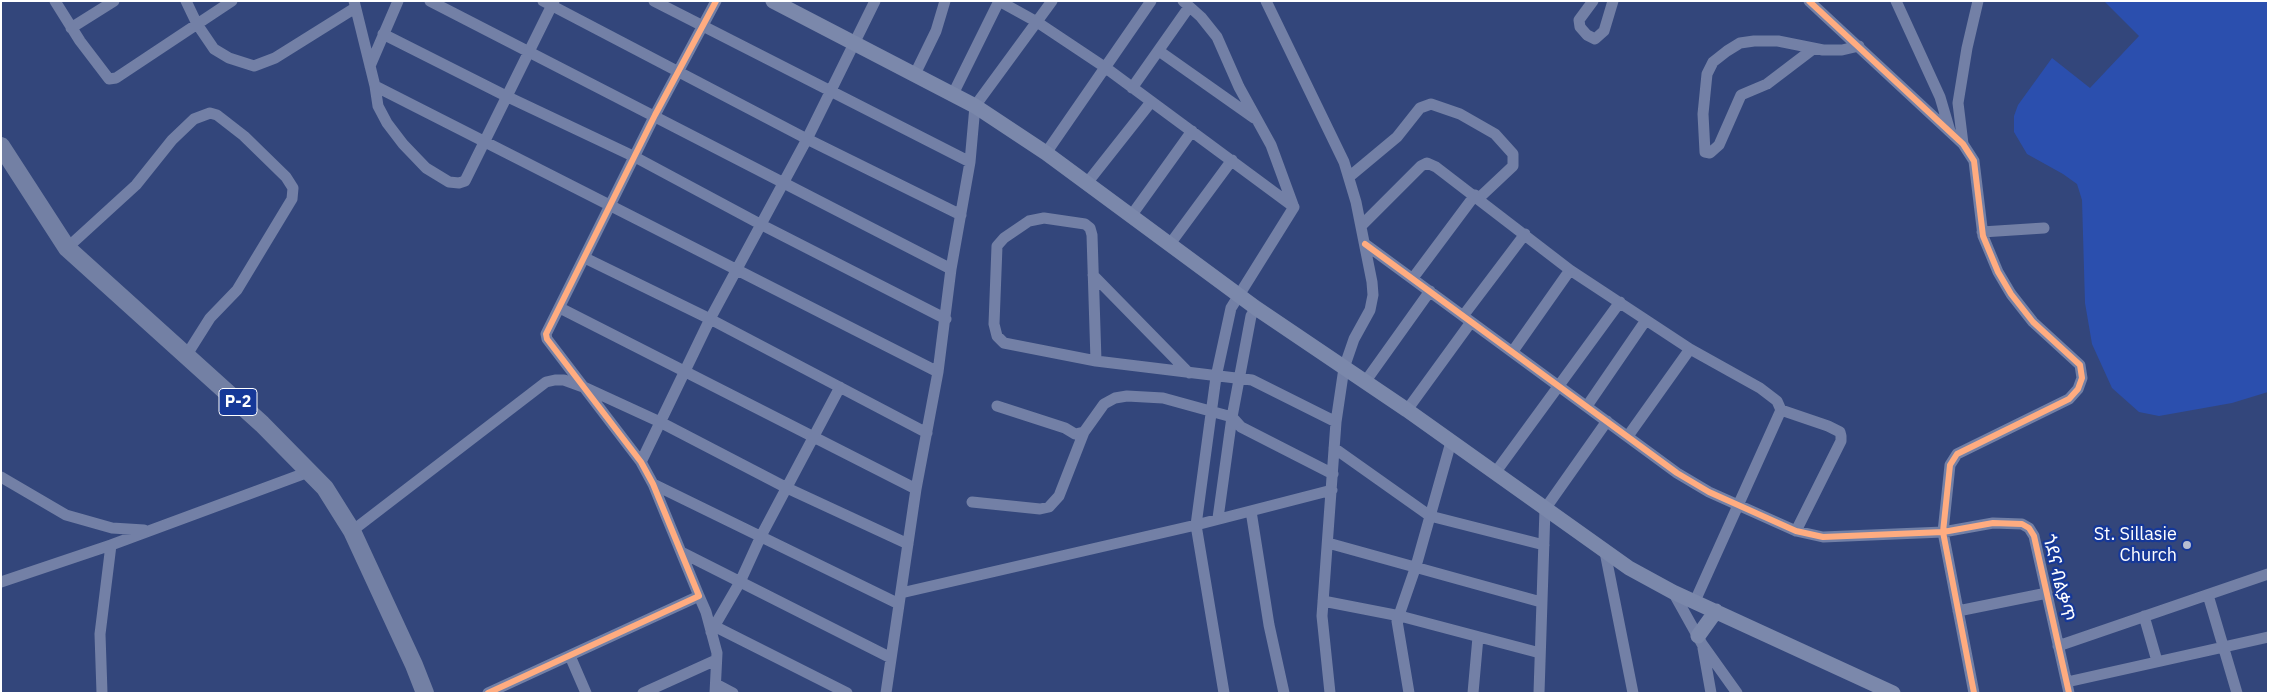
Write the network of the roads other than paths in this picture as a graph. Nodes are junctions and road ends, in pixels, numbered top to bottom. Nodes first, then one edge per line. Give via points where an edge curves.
1 (55, 1) edge
2 (114, 1) edge
3 (186, 1) edge
4 (232, 1) edge
5 (398, 1) edge
6 (430, 1) edge
7 (654, 1) edge
8 (716, 1) edge
9 (773, 1) edge
10 (875, 1) edge
11 (945, 1) edge
12 (1052, 1) edge
13 (1151, 1) edge
14 (1266, 1) edge
15 (1593, 1) edge
16 (1613, 1) edge
17 (1809, 1) edge
18 (1896, 1) edge
19 (1978, 1) edge
20 (1003, 2) edge
21 (549, 3) edge
22 (1186, 4) edge
23 (354, 5) edge
24 (1037, 22) junction
25 (197, 24) junction
26 (703, 26) junction
27 (72, 28) junction
28 (383, 34) junction
29 (854, 43) junction
30 (1859, 46) junction
31 (1813, 48) junction
32 (1159, 51) junction
33 (529, 52) junction
34 (370, 66) junction
35 (1106, 68) junction
36 (679, 73) junction
37 (915, 74) junction
38 (375, 86) junction
39 (1132, 88) junction
40 (829, 92) junction
41 (952, 94) junction
42 (508, 97) junction
43 (1151, 102) junction
44 (975, 106) junction
45 (655, 115) junction
46 (1258, 120) junction
47 (1192, 131) junction
48 (1950, 131) junction
49 (807, 139) junction
50 (485, 142) junction
51 (1964, 144) junction
52 (1, 146) edge
53 (1046, 153) junction
54 (635, 156) junction
55 (1232, 160) junction
56 (970, 162) junction
57 (1349, 177) junction
58 (1086, 182) junction
59 (783, 183) junction
60 (1477, 196) junction
61 (610, 206) junction
62 (1293, 206) junction
63 (960, 215) junction
64 (1131, 216) junction
65 (760, 224) junction
66 (1362, 226) junction
67 (2044, 228) dead end
68 (1982, 232) junction
69 (1525, 234) junction
70 (1170, 244) junction
71 (1365, 244) junction
72 (67, 248) junction
73 (585, 258) junction
74 (951, 269) junction
75 (736, 270) junction
76 (1570, 270) junction
77 (1093, 275) junction
78 (1413, 278) junction
79 (1430, 291) junction
80 (1239, 295) junction
81 (1620, 302) junction
82 (560, 308) junction
83 (1256, 308) junction
84 (946, 319) junction
85 (1468, 319) junction
86 (710, 320) junction
87 (1646, 320) junction
88 (1690, 349) junction
89 (1512, 352) junction
90 (186, 356) junction
91 (1096, 361) junction
92 (1344, 368) junction
93 (684, 371) junction
94 (938, 372) junction
95 (1188, 373) junction
96 (1216, 377) junction
97 (1240, 378) junction
98 (1365, 382) junction
99 (1559, 386) junction
100 (840, 387) junction
101 (586, 388) junction
102 (997, 406) dead end
103 (1587, 406) junction
104 (1407, 410) junction
105 (1781, 410) junction
106 (1213, 411) junction
107 (1232, 417) junction
108 (1606, 421) junction
109 (660, 422) junction
110 (1336, 422) junction
111 (1084, 432) junction
112 (927, 433) junction
113 (1628, 436) junction
114 (814, 437) junction
115 (1451, 442) junction
116 (1334, 448) junction
117 (641, 462) junction
118 (311, 471) junction
119 (1495, 473) junction
120 (1332, 474) junction
121 (1, 477) edge
122 (653, 484) junction
123 (787, 488) junction
124 (916, 489) junction
125 (1332, 490) junction
126 (972, 502) dead end
127 (1737, 505) junction
128 (1545, 509) junction
129 (1251, 511) junction
130 (1430, 516) junction
131 (1218, 518) junction
132 (1196, 525) junction
133 (150, 530) junction
134 (352, 531) junction
135 (1796, 531) junction
136 (1943, 532) junction
137 (761, 536) junction
138 (1328, 543) junction
139 (908, 544) junction
140 (111, 545) junction
141 (1544, 545) junction
142 (1604, 552) junction
143 (683, 553) junction
144 (1416, 566) junction
145 (2268, 574) edge
146 (1, 582) edge
147 (740, 582) junction
148 (1673, 592) junction
149 (2047, 593) junction
150 (699, 596) junction
151 (2208, 596) junction
152 (900, 599) junction
153 (1322, 601) junction
154 (1694, 601) junction
155 (1541, 602) junction
156 (1716, 611) junction
157 (1958, 611) junction
158 (1400, 616) junction
159 (2144, 616) junction
160 (714, 630) junction
161 (1478, 637) junction
162 (2268, 637) edge
163 (1700, 640) junction
164 (2058, 646) junction
165 (2222, 648) junction
166 (1540, 653) junction
167 (570, 656) junction
168 (891, 658) junction
169 (716, 660) junction
170 (2157, 661) junction
171 (2068, 687) edge
172 (716, 688) edge
173 (648, 692) edge
174 (102, 693) edge
175 (425, 693) edge
176 (488, 693) edge
177 (586, 693) edge
178 (733, 693) edge
179 (847, 693) edge
180 (886, 693) edge
181 (1224, 693) edge
182 (1284, 693) edge
183 (1330, 693) edge
184 (1409, 693) edge
185 (1473, 693) edge
186 (1540, 693) edge
187 (1633, 693) edge
188 (1711, 693) edge
189 (1737, 693) edge
190 (1893, 693) edge
191 (1974, 693) edge
192 (2237, 693) edge

1 - 27 street
2 - 27 street
3 - 25 street
4 - 25 street
5 - 28 street
6 - 33 street
7 - 26 street
8 - 26 street
9 - 29 main road
10 - 29 street
11 - 37 street via 936,31
12 - 24 street
13 - 35 street
14 - 57 street
15 - 16 street via 1578,20 1587,35 1595,39 1604,31
17 - 30 street
18 - 48 street via 1940,98
19 - 51 street via 1959,95
20 - 24 street
20 - 41 street
21 - 33 street
21 - 36 street
22 - 32 street
22 - 46 street via 1202,17 1217,37
23 - 25 street via 274,58 254,66 214,49
23 - 34 street
24 - 35 street
24 - 44 street
25 - 27 street via 109,80
26 - 36 street
26 - 40 street
28 - 34 street
28 - 42 street
29 - 37 main road
29 - 40 street
30 - 31 street via 1842,50
30 - 48 street
31 - 31 street via 1767,84 1741,95 1719,145 1710,153 1705,152 1704,93 1713,62 1740,43 1754,41 1778,41
32 - 39 street
32 - 46 street
33 - 42 street
33 - 45 street
34 - 38 street
35 - 39 street
35 - 53 street
36 - 45 street
36 - 49 street
37 - 41 main road
38 - 50 street
38 - 50 street via 378,106 386,123 426,168 449,182 465,181
39 - 43 street
40 - 49 street
40 - 56 street
41 - 44 main road
42 - 50 street
42 - 54 street
43 - 47 street
43 - 58 street
44 - 53 main road
44 - 56 street
45 - 54 street
45 - 59 street
46 - 62 street via 1271,145
47 - 55 street
47 - 64 street
48 - 51 street
49 - 59 street
49 - 63 street
50 - 61 street
51 - 68 street via 1974,161
52 - 72 highway, P-2
53 - 58 main road
54 - 61 street
54 - 65 street
55 - 62 street
55 - 70 street
56 - 63 street
57 - 60 street via 1397,137 1420,108 1431,104 1460,114 1495,134 1513,154 1512,166
57 - 66 street
58 - 64 main road
59 - 65 street
59 - 74 street
60 - 66 street via 1449,175 1425,163
60 - 69 street
60 - 78 street
61 - 73 street
61 - 75 street
62 - 80 street via 1292,213
63 - 74 street
64 - 70 main road
65 - 75 street
65 - 84 street
66 - 71 street
67 - 68 street
68 - 136 street via 1989,254 2011,294 2034,322 2080,365 2082,378 2069,399 1957,454 1947,479
69 - 76 street
69 - 85 street
70 - 80 main road
71 - 78 street
71 - 92 street via 1373,295 1370,310 1354,339
72 - 90 highway, P-2
72 - 90 street via 136,185 172,140 194,119 210,113 216,115 244,136 286,177 293,188 292,199 237,290 210,318
73 - 82 street
73 - 86 street
74 - 84 street
75 - 86 street
75 - 94 street
76 - 81 street
76 - 89 street
77 - 91 street
77 - 91 street via 1092,235 1085,224 1044,218 1029,221 997,246 994,324 997,336 1004,343
77 - 95 street
78 - 79 street
79 - 85 street
79 - 98 street
80 - 83 main road
80 - 96 street via 1231,308
81 - 87 street
81 - 99 street
82 - 93 street
82 - 101 street via 546,337
83 - 92 main road
83 - 97 street via 1251,316
84 - 94 street
85 - 89 street
85 - 104 street
86 - 93 street
86 - 100 street
87 - 88 street
87 - 103 street
88 - 105 street via 1760,388 1776,401
88 - 113 street
89 - 99 street
90 - 118 highway, P-2
91 - 95 street
92 - 98 main road
92 - 110 street
93 - 109 street
93 - 114 street
94 - 112 street
95 - 96 street
96 - 97 street
96 - 106 street
97 - 107 street
97 - 110 street via 1252,380
98 - 104 main road
99 - 103 street
99 - 119 street
100 - 112 street
100 - 114 street
101 - 109 street
101 - 117 street
101 - 134 street via 564,380 546,382
102 - 111 street via 1075,434
103 - 108 street
104 - 115 main road
105 - 127 street
105 - 135 street via 1828,426 1840,432 1841,436
106 - 107 street
106 - 111 street via 1163,398 1115,398 1104,404
106 - 132 street
107 - 120 street via 1241,427
107 - 131 street
108 - 113 street
108 - 128 street
109 - 117 street
109 - 123 street
110 - 116 street
111 - 126 street via 1059,496 1049,507 1040,509
112 - 124 street
113 - 127 street via 1676,473
114 - 123 street
114 - 124 street
115 - 119 main road
115 - 130 street
116 - 120 street
116 - 130 street
117 - 122 street
118 - 133 street
118 - 134 highway, P-2
119 - 128 main road
120 - 125 street
121 - 133 street via 66,515 112,528
122 - 137 street
122 - 143 street
123 - 137 street
123 - 139 street
124 - 139 street
125 - 129 street
125 - 138 street
127 - 135 street
127 - 154 street
128 - 141 street
128 - 142 main road
129 - 131 street
129 - 182 street via 1269,625
130 - 141 street
130 - 144 street
131 - 132 street
132 - 152 street
132 - 181 street
133 - 140 street
134 - 175 highway, P-2
135 - 136 street via 1824,537
136 - 149 street, ጎደና ብልቃጥ via 1993,523 2022,524 2029,528 2034,536
136 - 157 street
137 - 147 street
137 - 152 street
138 - 144 street
138 - 153 street
139 - 152 street
140 - 146 street
140 - 174 street via 100,634
141 - 155 street
142 - 148 main road
142 - 187 street
143 - 147 street
143 - 150 street
144 - 155 street
144 - 158 street
145 - 151 street
147 - 160 street
147 - 168 street
148 - 154 main road
148 - 163 street
149 - 157 street
149 - 164 street, ጎደና ብልቃጥ
150 - 160 street
150 - 167 street
151 - 159 street
151 - 165 street
152 - 168 street
153 - 158 street
153 - 183 street
154 - 156 main road
155 - 166 street
156 - 163 main road
156 - 190 main road
157 - 191 street
158 - 161 street
158 - 184 street via 1396,627
159 - 164 street
159 - 170 street
160 - 169 street
160 - 179 street
161 - 166 street
161 - 185 street
162 - 165 street
163 - 188 street
163 - 189 street
164 - 171 street, ጎደና ብልቃጥ
165 - 170 street
165 - 192 street
166 - 186 street
167 - 176 street
167 - 177 street
168 - 180 street
169 - 172 street
169 - 173 street
170 - 171 street
172 - 178 street

